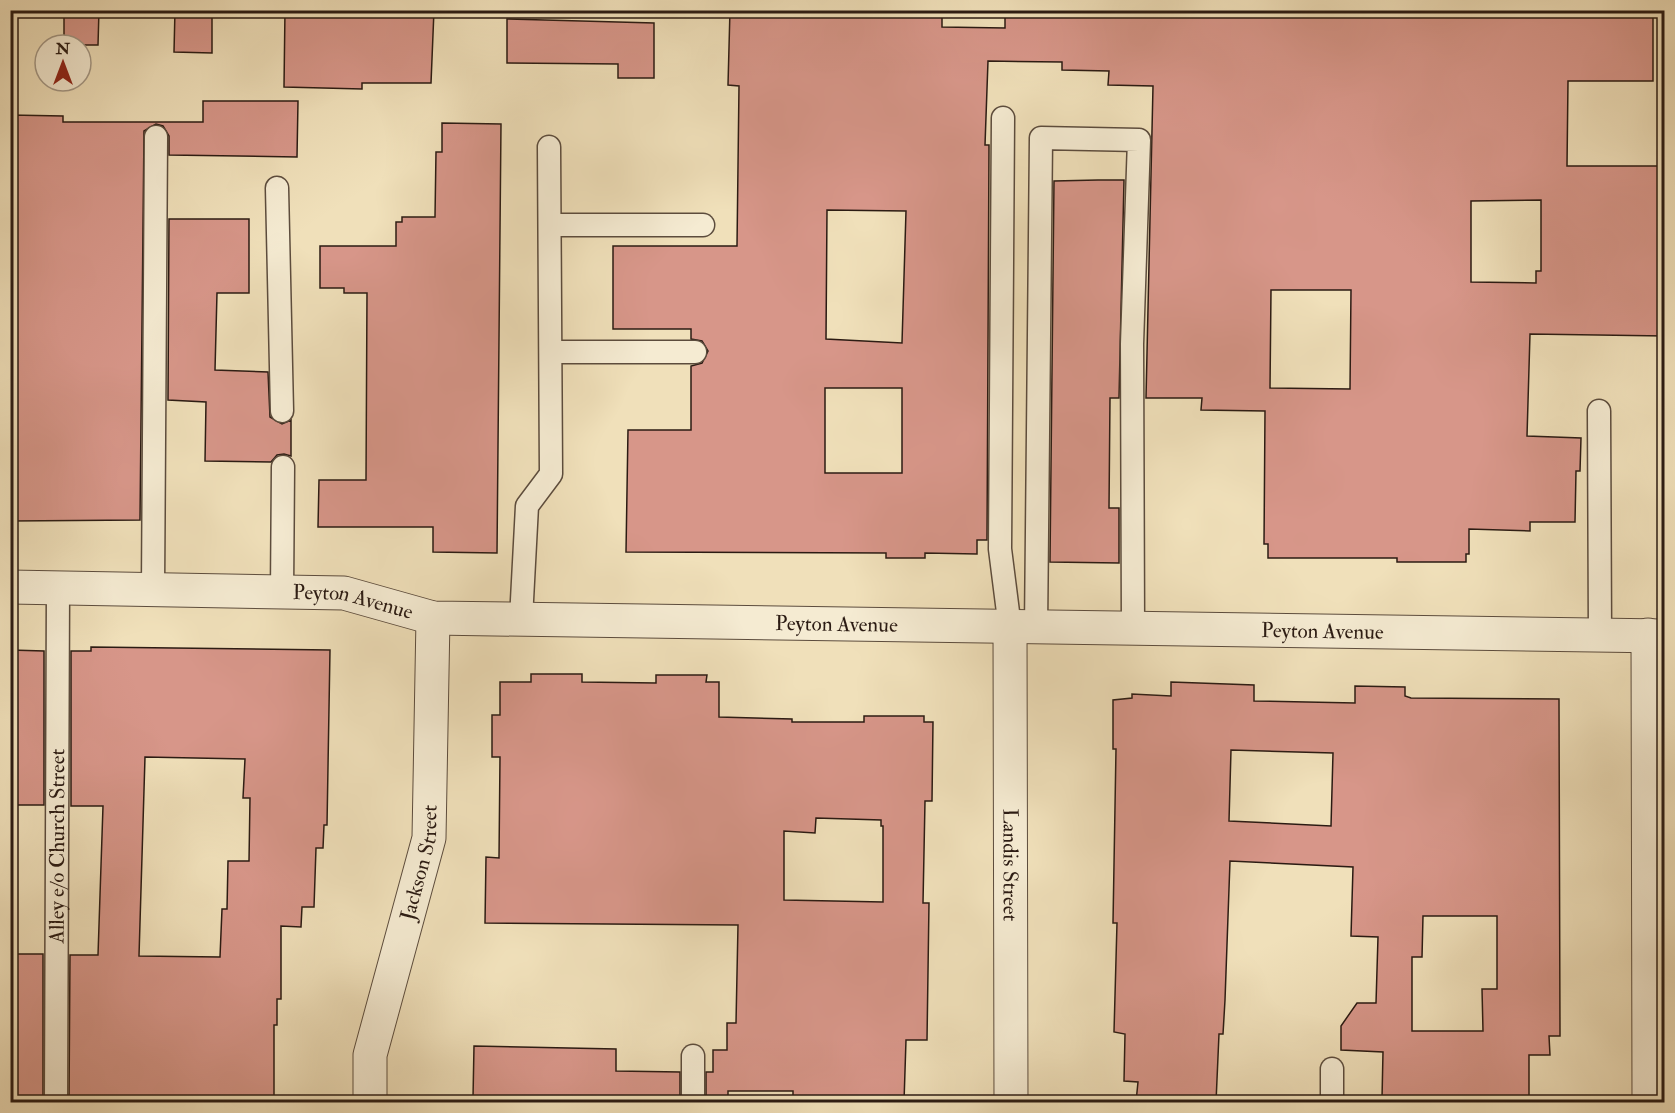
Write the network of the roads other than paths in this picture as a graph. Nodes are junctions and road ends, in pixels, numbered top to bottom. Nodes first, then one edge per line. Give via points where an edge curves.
1 (1003, 118) dead end
2 (156, 137) dead end
3 (549, 147) dead end
4 (277, 188) dead end
5 (550, 225) junction
6 (703, 225) dead end
7 (551, 352) junction
8 (695, 352) dead end
9 (282, 411) dead end
10 (1599, 411) dead end
11 (284, 467) dead end
12 (10, 587) edge
13 (58, 588) junction
14 (153, 589) junction
15 (282, 593) junction
16 (433, 618) junction
17 (521, 619) junction
18 (1023, 628) junction
19 (1134, 629) junction
20 (1600, 636) junction
21 (1656, 636) edge
22 (693, 1056) dead end
23 (1332, 1069) dead end
24 (56, 1102) edge
25 (370, 1102) edge
26 (693, 1102) edge
27 (1011, 1102) edge
28 (1332, 1102) edge
29 (1649, 1102) edge

1 - 18 lane via 1000,549
2 - 14 lane
3 - 5 lane
4 - 9 lane
5 - 6 lane
5 - 7 lane
7 - 8 lane
7 - 17 lane via 551,474 527,506
10 - 20 lane
11 - 15 lane
12 - 13 street, Peyton Avenue
13 - 14 street, Peyton Avenue
13 - 24 lane, Alley e/o Church Street
14 - 15 street, Peyton Avenue
15 - 16 street, Peyton Avenue via 344,593
16 - 17 street, Peyton Avenue
16 - 25 street, Jackson Street via 429,838 369,1055
17 - 18 street, Peyton Avenue
18 - 19 street, Peyton Avenue
18 - 19 lane via 1041,138 1139,140 1132,344
18 - 27 street, Landis Street
19 - 20 street, Peyton Avenue
20 - 21 street, Peyton Avenue
21 - 29 street
22 - 26 lane
23 - 28 lane

